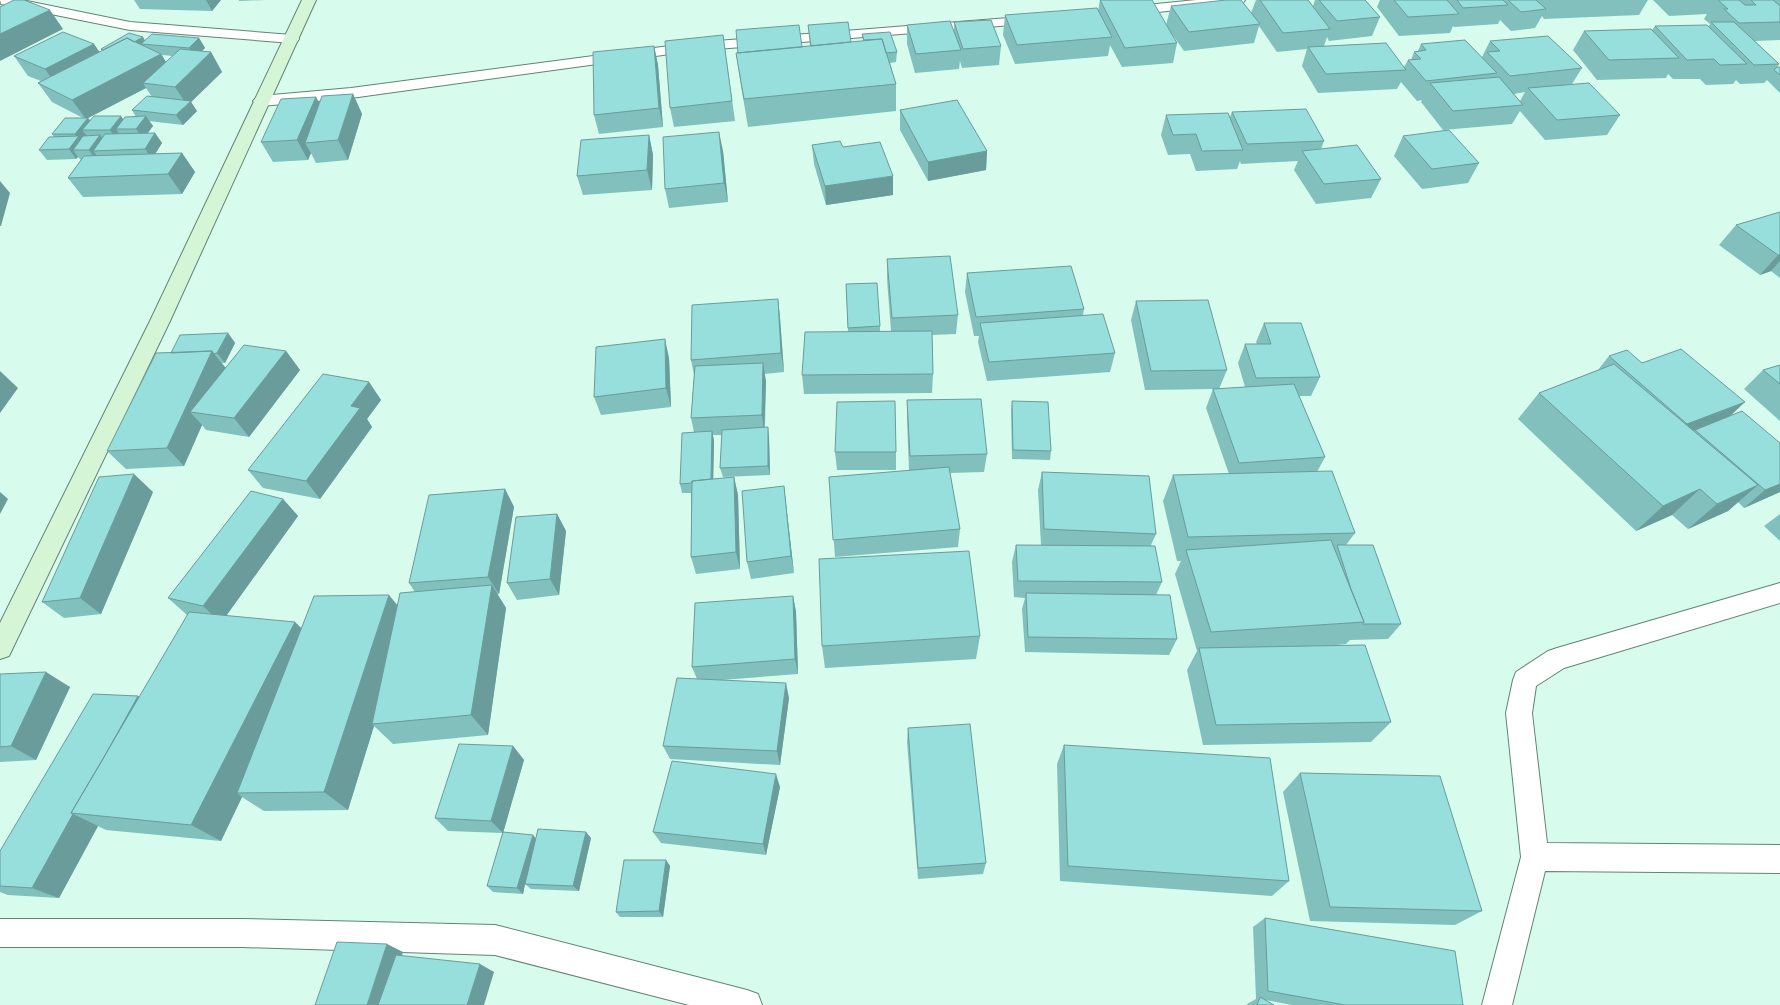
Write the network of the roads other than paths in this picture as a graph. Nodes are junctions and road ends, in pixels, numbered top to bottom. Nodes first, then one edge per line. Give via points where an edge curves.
1 (1, 0) edge
2 (309, 0) edge
3 (1238, 0) edge
4 (1115, 12) edge
5 (1045, 18) edge
6 (292, 39) junction
7 (261, 101) junction
8 (1780, 593) edge
9 (0, 648) edge
10 (1535, 857) junction
11 (1780, 859) edge
12 (0, 933) edge
13 (747, 1005) edge
14 (1497, 1005) edge

1 - 6 street via 130,26
2 - 6 street
3 - 4 street
5 - 7 street via 692,47 351,93
6 - 7 street
7 - 9 street via 160,321
8 - 10 street via 1557,659 1525,680 1519,713
10 - 11 street
10 - 14 street
12 - 13 street via 244,933 495,940

